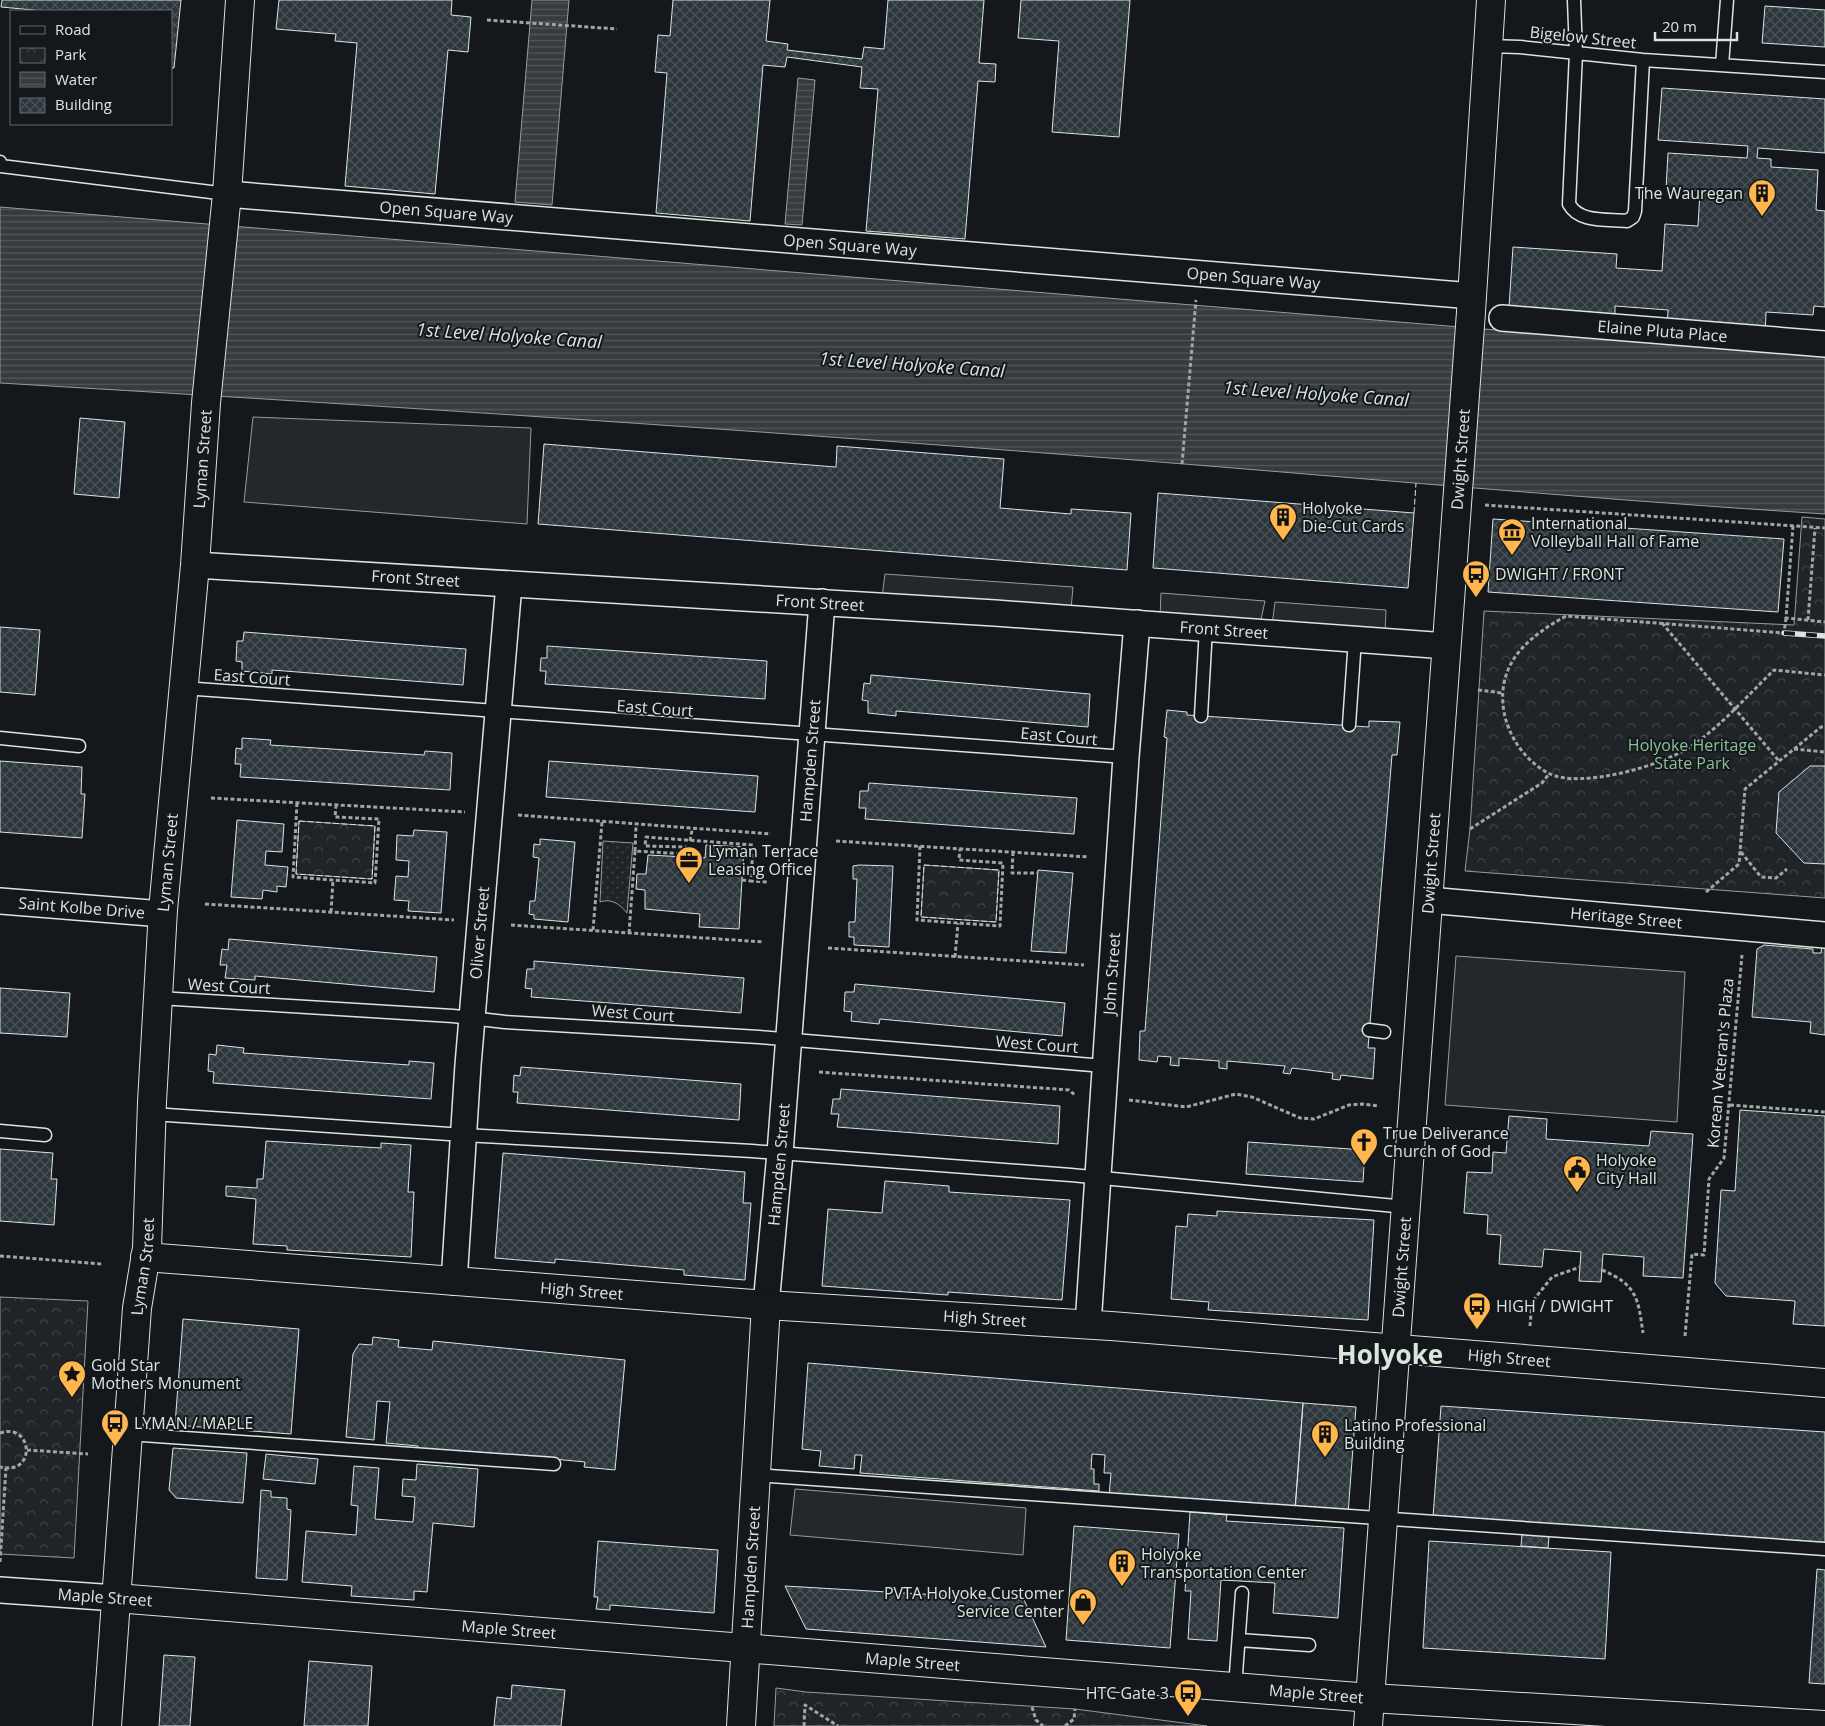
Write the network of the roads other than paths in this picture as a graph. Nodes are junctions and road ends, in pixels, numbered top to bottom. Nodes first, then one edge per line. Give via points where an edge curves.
1 (240, 0) edge
2 (1491, 0) edge
3 (1574, 0) edge
4 (1727, 0) edge
5 (1488, 46) junction
6 (1576, 53) junction
7 (1643, 60) junction
8 (1722, 65) junction
9 (1825, 72) edge
10 (0, 162) edge
11 (226, 205) junction
12 (1472, 304) junction
13 (1502, 318) dead end
14 (1825, 344) edge
15 (194, 565) junction
16 (509, 584) junction
17 (822, 602) junction
18 (1137, 623) junction
19 (1206, 628) junction
20 (1355, 639) junction
21 (1447, 646) junction
22 (183, 688) junction
23 (498, 712) junction
24 (1201, 716) dead end
25 (1349, 725) dead end
26 (811, 735) junction
27 (0, 738) edge
28 (79, 746) dead end
29 (1126, 757) junction
30 (1428, 900) junction
31 (0, 901) edge
32 (163, 914) junction
33 (1825, 935) edge
34 (159, 998) junction
35 (472, 1018) junction
36 (1369, 1030) dead end
37 (1384, 1032) dead end
38 (789, 1040) junction
39 (1104, 1066) junction
40 (152, 1114) junction
41 (0, 1130) edge
42 (44, 1135) dead end
43 (464, 1135) junction
44 (780, 1153) junction
45 (1097, 1178) junction
46 (1406, 1207) junction
47 (145, 1257) junction
48 (454, 1282) junction
49 (766, 1305) junction
50 (1088, 1325) junction
51 (1397, 1350) junction
52 (1825, 1383) edge
53 (128, 1434) junction
54 (554, 1464) dead end
55 (756, 1475) junction
56 (1384, 1518) junction
57 (1825, 1549) edge
58 (0, 1590) edge
59 (1242, 1593) dead end
60 (116, 1598) junction
61 (1239, 1640) junction
62 (1309, 1645) dead end
63 (746, 1647) junction
64 (1234, 1686) junction
65 (1371, 1698) junction
66 (1636, 1720) edge
67 (1758, 1724) edge
68 (1825, 1725) edge
69 (107, 1726) edge
70 (741, 1726) edge
71 (1368, 1726) edge

1 - 11 main road, Lyman Street
2 - 5 main road, Dwight Street
3 - 6 lane
4 - 8 lane
5 - 6 lane, Bigelow Street
5 - 12 main road, Dwight Street
6 - 7 lane, Bigelow Street
6 - 7 lane via 1569,204 1582,217 1627,221 1635,211
7 - 8 lane, Bigelow Street
8 - 9 lane, Bigelow Street
10 - 11 lane via 1,166
11 - 12 street, Open Square Way
11 - 15 main road, Lyman Street
12 - 21 main road, Dwight Street
13 - 14 street, Elaine Pluta Place
15 - 16 street, Front Street
15 - 22 main road, Lyman Street
16 - 17 street, Front Street
16 - 23 street, Oliver Street
17 - 18 street, Front Street
17 - 26 street, Hampden Street
18 - 19 street, Front Street
18 - 29 street, John Street
19 - 20 street, Front Street
19 - 24 lane
20 - 21 street, Front Street
20 - 25 lane
21 - 30 main road, Dwight Street
22 - 23 lane, East Court
22 - 32 main road, Lyman Street
23 - 26 lane, East Court
23 - 35 street, Oliver Street
26 - 29 lane, East Court
26 - 38 street, Hampden Street
27 - 28 lane
29 - 39 street, John Street
30 - 33 street, Heritage Street
30 - 46 main road, Dwight Street
31 - 32 street, Saint Kolbe Drive
32 - 34 main road, Lyman Street
34 - 35 lane, West Court
34 - 40 main road, Lyman Street
35 - 38 lane, West Court
35 - 43 street, Oliver Street
36 - 37 lane
38 - 39 lane, West Court
38 - 44 street, Hampden Street
39 - 45 street, John Street
40 - 43 lane
40 - 47 main road, Lyman Street
41 - 42 lane
43 - 44 lane
43 - 48 street, Oliver Street
44 - 45 lane
44 - 49 street, Hampden Street
45 - 46 lane
45 - 50 street, John Street
46 - 51 main road, Dwight Street
47 - 48 main road, High Street
47 - 53 main road, Lyman Street via 137,1308
48 - 49 main road, High Street
49 - 50 main road, High Street
49 - 55 main road, Hampden Street
50 - 51 main road, High Street
51 - 52 main road, High Street
51 - 56 main road, Dwight Street
53 - 54 lane
53 - 60 main road, Lyman Street
55 - 56 lane
55 - 63 main road, Hampden Street
56 - 57 lane
56 - 65 main road, Dwight Street
58 - 60 street, Maple Street
59 - 61 lane
60 - 63 main road, Maple Street
60 - 69 main road, Lyman Street
61 - 62 lane
61 - 64 lane
63 - 64 main road, Maple Street
63 - 70 main road, Hampden Street
64 - 65 main road, Maple Street
65 - 66 main road, Maple Street
65 - 71 main road, Dwight Street
66 - 67 main road, Maple Street
67 - 68 main road, Maple Street

